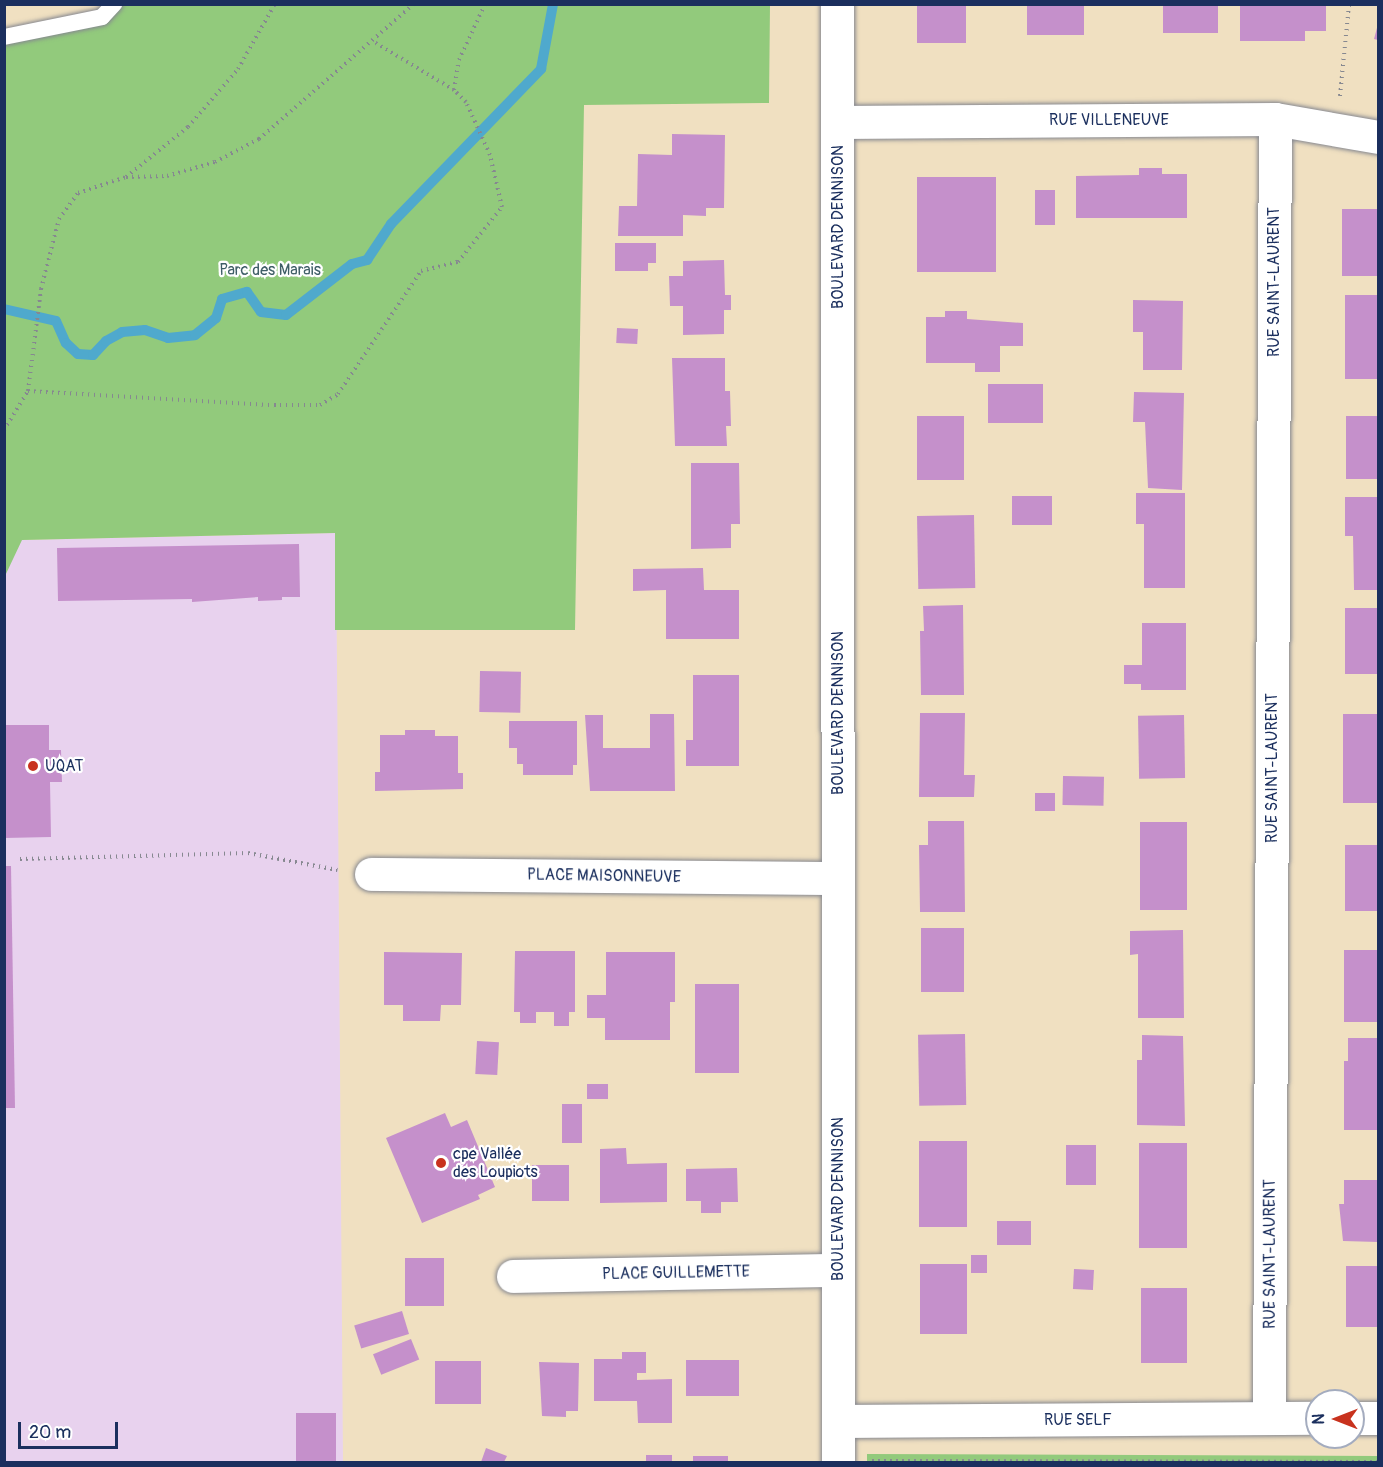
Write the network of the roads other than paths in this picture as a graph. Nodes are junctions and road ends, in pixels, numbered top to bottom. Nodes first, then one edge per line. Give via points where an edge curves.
1 (114, 4) edge
2 (837, 4) edge
3 (4, 37) edge
4 (1275, 119) junction
5 (838, 122) junction
6 (1378, 137) edge
7 (371, 874) road end
8 (838, 879) junction
9 (838, 1270) junction
10 (513, 1276) dead end
11 (1269, 1418) junction
12 (1305, 1418) edge
13 (838, 1422) junction
14 (838, 1462) edge

1 - 3 lane via 102,17
2 - 5 street, BOULEVARD DENNISON
4 - 5 street, RUE VILLENEUVE
4 - 6 street, RUE VILLENEUVE
4 - 11 street, RUE SAINT-LAURENT
5 - 8 street, BOULEVARD DENNISON
7 - 8 street, PLACE MAISONNEUVE
8 - 9 street, BOULEVARD DENNISON
9 - 10 street, PLACE GUILLEMETTE
9 - 13 street, BOULEVARD DENNISON
11 - 12 street, RUE SELF
11 - 13 street, RUE SELF
13 - 14 street, BOULEVARD DENNISON

